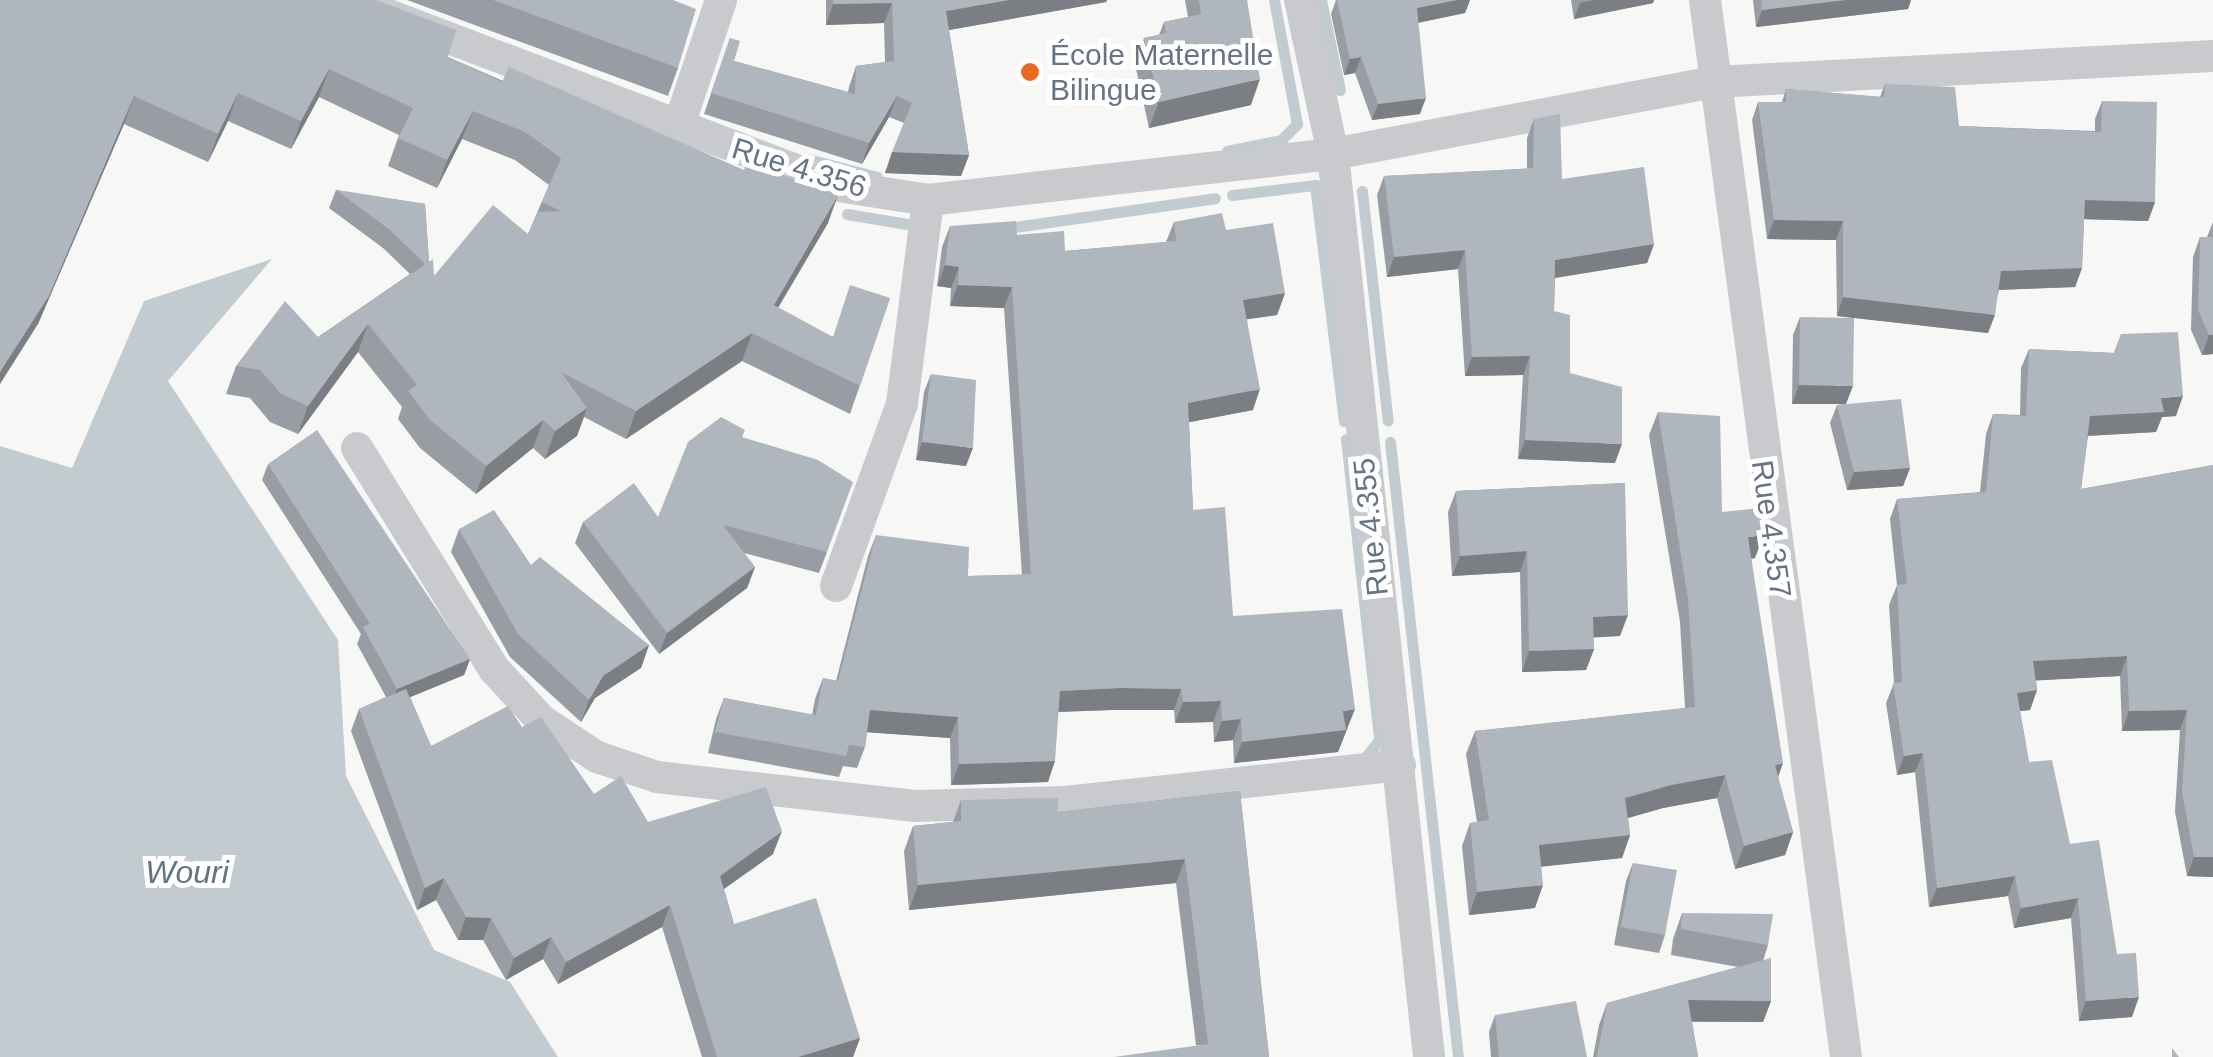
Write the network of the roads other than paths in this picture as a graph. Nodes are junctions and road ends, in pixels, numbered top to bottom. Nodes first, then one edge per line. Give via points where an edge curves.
1 (349, 0) edge
2 (721, 0) edge
3 (1300, 0) edge
4 (1705, 0) edge
5 (2213, 56) edge
6 (1715, 82) junction
7 (678, 128) junction
8 (1333, 154) junction
9 (928, 200) junction
10 (357, 448) dead end
11 (836, 586) dead end
12 (1400, 764) junction
13 (1429, 1057) edge
14 (1846, 1057) edge

1 - 7 street, Rue 4.356
2 - 7 street
3 - 8 street, Rue 4.355
4 - 6 street, Rue 4.357
5 - 6 street, Rue 4.356
6 - 8 street, Rue 4.356
6 - 14 street, Rue 4.357
7 - 9 street, Rue 4.356 via 838,186
8 - 9 street, Rue 4.356
8 - 12 street, Rue 4.355
9 - 11 street via 902,404
10 - 12 street via 494,669 542,720 597,757 657,777 915,806 1066,802
12 - 13 street, Rue 4.355

